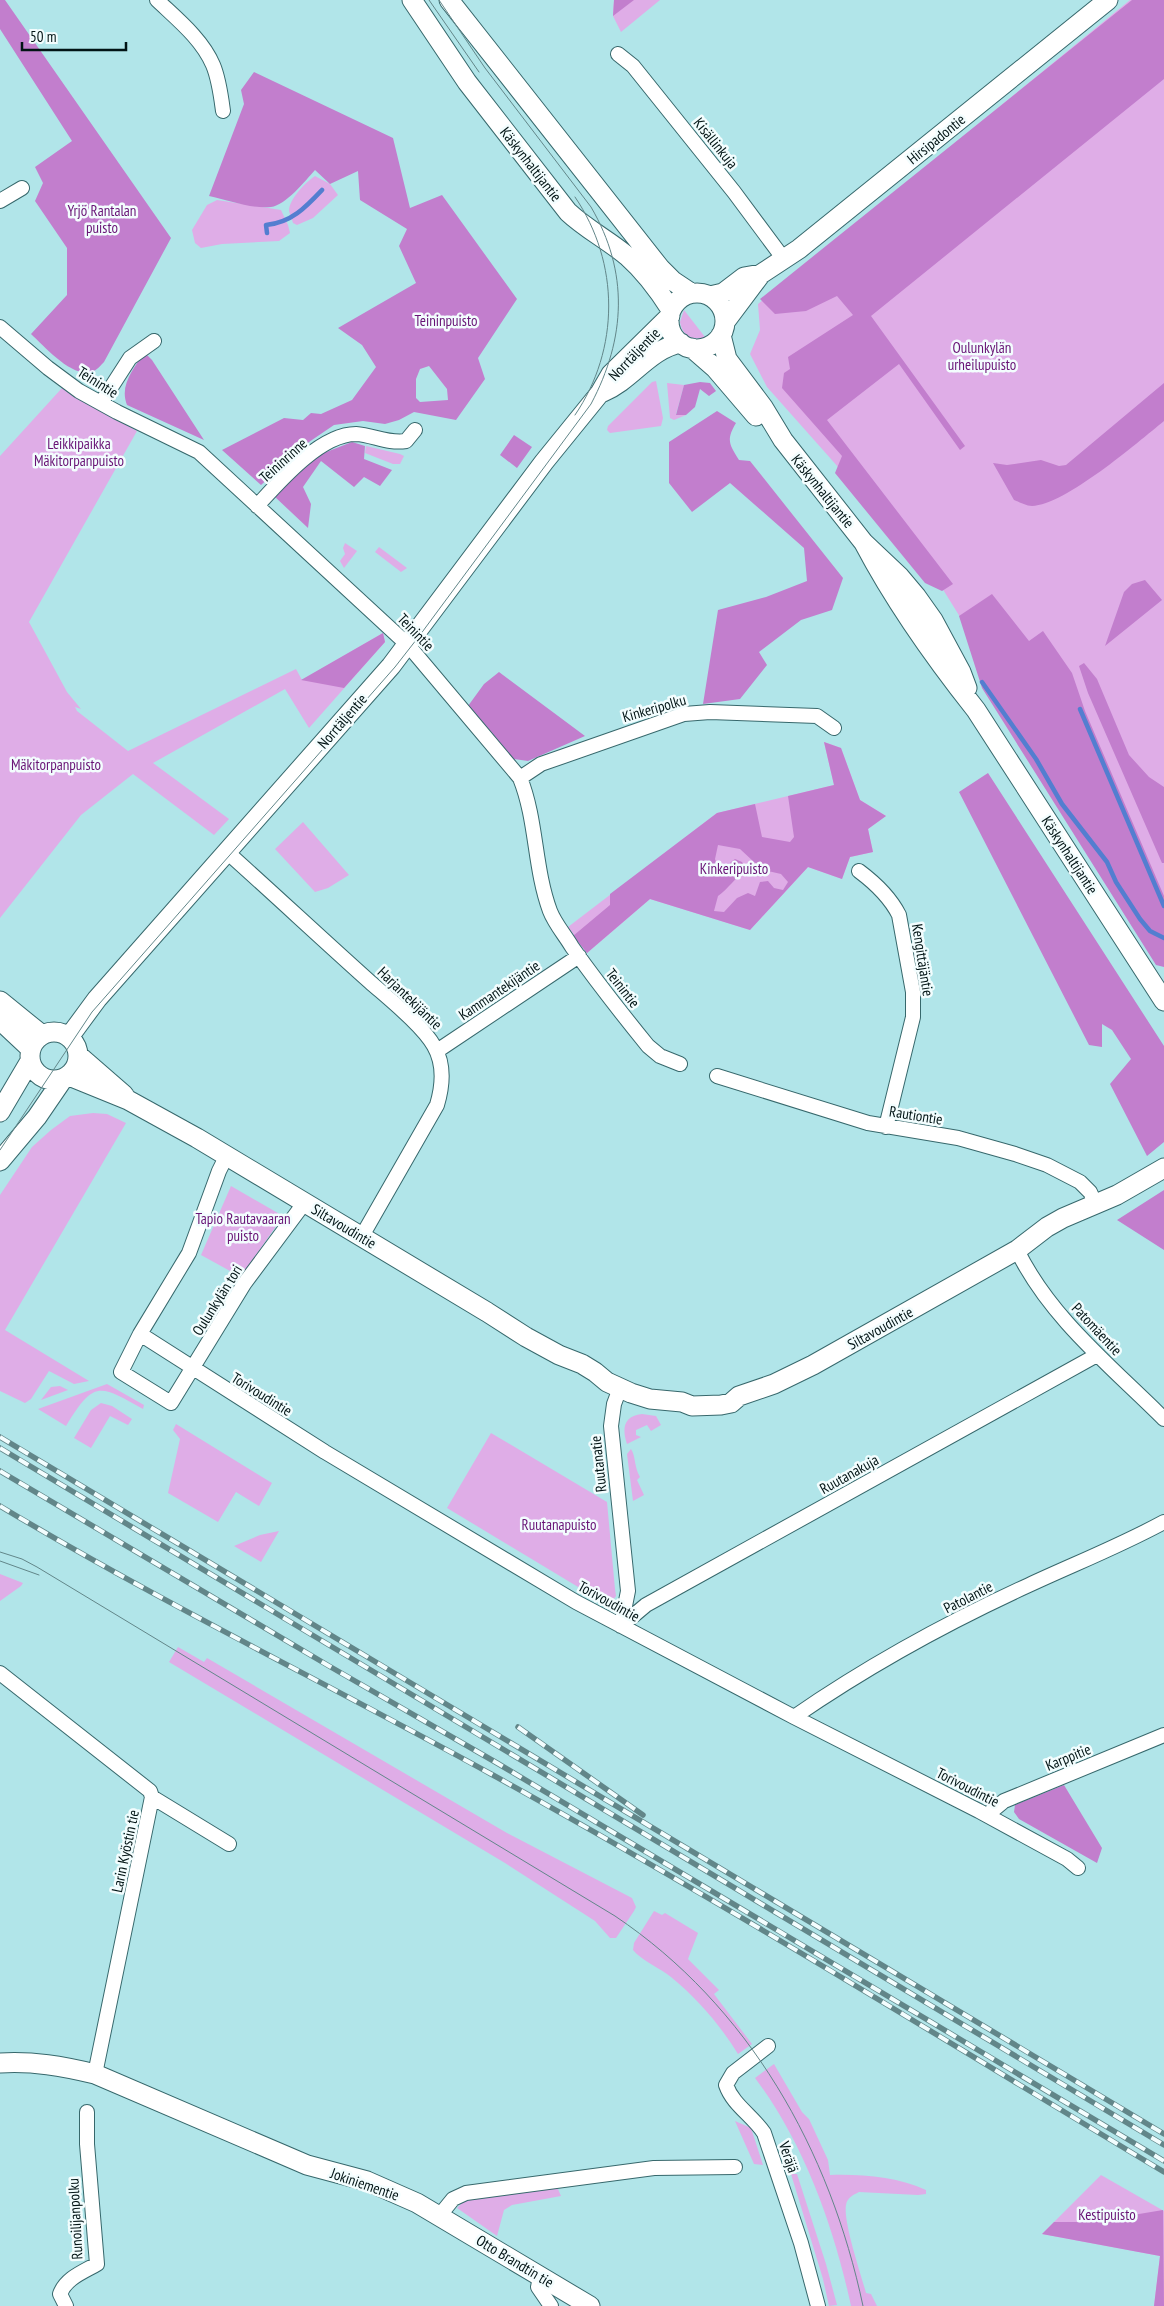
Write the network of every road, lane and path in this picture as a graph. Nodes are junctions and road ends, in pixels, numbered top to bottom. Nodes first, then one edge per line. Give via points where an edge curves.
1 (157, 0) edge
2 (412, 0) edge
3 (449, 0) edge
4 (1108, 0) edge
5 (618, 54) dead end
6 (223, 111) dead end
7 (22, 188) dead end
8 (0, 201) edge
9 (784, 258) junction
10 (761, 274) junction
11 (691, 293) junction
12 (710, 296) junction
13 (671, 313) junction
14 (0, 327) edge
15 (723, 329) junction
16 (154, 341) dead end
17 (686, 346) junction
18 (600, 393) junction
19 (101, 403) junction
20 (415, 430) dead end
21 (782, 440) junction
22 (257, 506) junction
23 (408, 646) junction
24 (834, 728) dead end
25 (520, 778) junction
26 (227, 852) junction
27 (859, 870) dead end
28 (579, 956) junction
29 (1164, 1000) edge
30 (0, 1001) edge
31 (0, 1020) edge
32 (69, 1037) junction
33 (34, 1048) junction
34 (437, 1051) junction
35 (78, 1054) junction
36 (680, 1064) dead end
37 (717, 1076) dead end
38 (66, 1077) junction
39 (128, 1100) junction
40 (0, 1112) edge
41 (886, 1127) junction
42 (227, 1155) junction
43 (0, 1160) edge
44 (1164, 1168) edge
45 (305, 1202) junction
46 (1096, 1205) junction
47 (362, 1236) junction
48 (1017, 1250) junction
49 (140, 1334) junction
50 (1097, 1355) junction
51 (193, 1369) junction
52 (614, 1385) junction
53 (1164, 1419) edge
54 (1164, 1522) edge
55 (621, 1626) junction
56 (0, 1674) edge
57 (794, 1717) junction
58 (1164, 1735) edge
59 (152, 1796) junction
60 (987, 1815) junction
61 (229, 1844) dead end
62 (1078, 1868) dead end
63 (768, 2046) dead end
64 (0, 2063) edge
65 (95, 2074) junction
66 (87, 2112) dead end
67 (735, 2167) dead end
68 (440, 2215) junction
69 (540, 2277) junction
70 (66, 2306) edge
71 (551, 2306) edge
72 (590, 2306) edge
73 (818, 2306) edge

1 - 6 street via 209,56
2 - 13 main road, Käskynhaltijantie via 467,82 568,212 633,262
3 - 11 main road via 660,268 673,282
4 - 9 main road, Hirsipadontie
5 - 9 street, Kisällinkuja via 633,66
7 - 8 street
9 - 10 main road, Hirsipadontie
10 - 12 main road, Hirsipadontie via 744,277 723,292
10 - 15 main road, Hirsipadontie
11 - 12 main road
11 - 13 main road via 679,299
12 - 15 main road via 721,307
13 - 17 main road via 670,329
13 - 18 main road, Norrtäljentie via 662,326 616,369
14 - 19 street, Teinintie via 48,368
15 - 17 main road via 708,346
15 - 21 main road, Käskynhaltijantie via 727,358 763,406
16 - 19 street via 130,358
17 - 18 main road, Norrtäljentie via 671,345 654,354 615,387
17 - 21 main road, Käskynhaltijantie via 715,368 756,416
18 - 23 main road, Norrtäljentie via 544,462
19 - 22 street, Teinintie via 199,452
20 - 22 street, Teininrinne via 406,441 397,443 354,434 340,438 313,452
21 - 29 main road, Käskynhaltijantie via 864,543 884,581 976,710
22 - 23 street, Teinintie
23 - 25 street, Teinintie
23 - 26 main road, Norrtäljentie
24 - 25 street, Kinkeripolku via 817,716 684,714 541,764
25 - 28 street, Teinintie via 527,796 544,891 551,912
26 - 32 main road, Norrtäljentie via 97,999
26 - 34 street, Harjantekijäntie via 398,1008 429,1038
27 - 41 street, Kengittäjäntie via 876,884 899,915 913,998 913,1017
28 - 34 street, Kammantekijäntie
28 - 36 street, Teinintie via 648,1046 660,1056
30 - 33 main road
31 - 33 main road
32 - 33 main road via 58,1032
32 - 35 main road
33 - 38 main road via 36,1073 49,1080
33 - 40 main road
34 - 47 street, Harjantekijäntie via 442,1074 437,1105
35 - 38 main road via 76,1066
35 - 39 main road, Siltavoudintie
37 - 41 street, Rautiontie
38 - 39 main road, Siltavoudintie
38 - 43 main road
39 - 42 main road, Siltavoudintie
41 - 46 street, Rautiontie via 983,1143 1047,1165 1085,1186
42 - 45 main road, Siltavoudintie
42 - 49 street via 190,1253
44 - 46 main road, Siltavoudintie
45 - 47 main road, Siltavoudintie
45 - 51 street, Oulunkylän tori via 244,1284
46 - 48 main road, Siltavoudintie via 1080,1209 1046,1227
47 - 52 main road, Siltavoudintie via 512,1329 582,1364
48 - 50 street, Patomäentie via 1040,1289
48 - 52 main road, Siltavoudintie via 813,1365 739,1396 730,1393 693,1396 682,1402 650,1399
49 - 51 street, Torivoudintie
49 - 51 street, Oulunkylän tori via 121,1372 171,1403
50 - 53 street, Patomäentie
50 - 55 street, Ruutanakuja via 646,1605
51 - 55 street, Torivoudintie via 325,1452
52 - 55 street, Ruutanatie via 611,1426 628,1591
54 - 57 street, Patolantie via 964,1616 893,1655
55 - 57 street, Torivoudintie
56 - 59 street, Larin Kyöstin tie via 150,1791
57 - 60 street, Torivoudintie
58 - 60 street, Karppitie via 1004,1801
59 - 61 street
59 - 65 street, Larin Kyöstin tie
60 - 62 street, Torivoudintie
63 - 73 street, Veräjä via 733,2073 726,2085 736,2104 756,2121 764,2133 801,2243
64 - 65 main road, Jokiniementie via 29,2061
65 - 68 main road, Jokiniementie via 307,2165 367,2181
66 - 70 street, Runoilijanpolku via 97,2264 63,2287 60,2294
67 - 68 street via 654,2168 466,2193 453,2199
68 - 69 main road, Otto Brandtin tie
69 - 71 street via 538,2287
69 - 72 main road, Otto Brandtin tie

